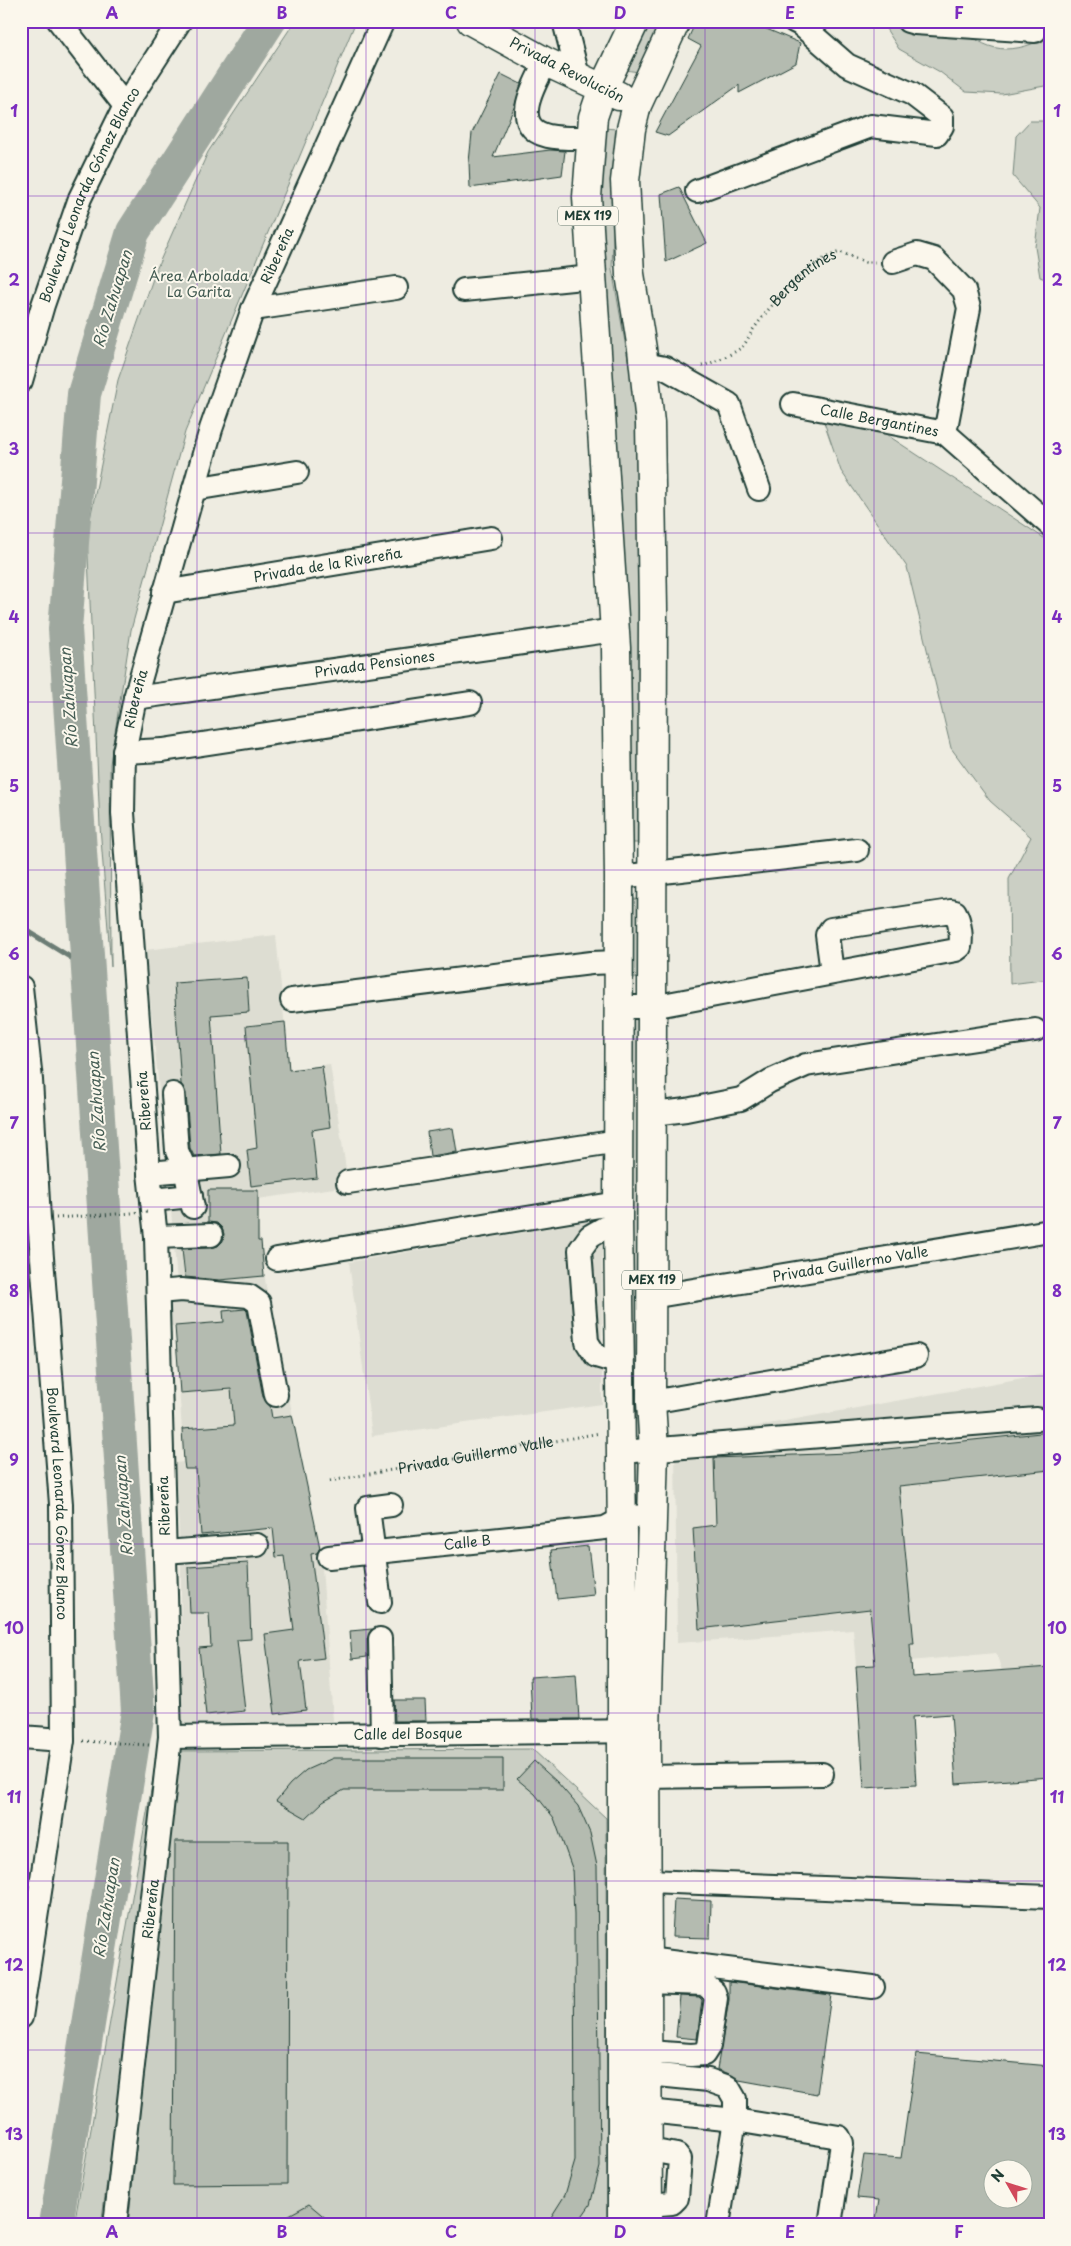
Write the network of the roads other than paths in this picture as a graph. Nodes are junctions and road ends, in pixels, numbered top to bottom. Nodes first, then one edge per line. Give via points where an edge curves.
1 (59, 21) edge
2 (180, 21) edge
3 (383, 21) edge
4 (471, 21) edge
5 (564, 21) edge
6 (635, 21) edge
7 (676, 21) edge
8 (794, 21) edge
9 (908, 21) edge
10 (1035, 31) dead end
11 (546, 62) junction
12 (578, 76) junction
13 (603, 88) junction
14 (637, 105) junction
15 (125, 106) junction
16 (591, 138) junction
17 (697, 191) dead end
18 (893, 262) road end
19 (592, 277) junction
20 (396, 288) dead end
21 (464, 290) dead end
22 (253, 309) junction
23 (644, 364) junction
24 (21, 380) edge
25 (793, 404) dead end
26 (945, 433) junction
27 (297, 472) dead end
28 (194, 489) junction
29 (759, 489) dead end
30 (1050, 525) edge
31 (492, 538) dead end
32 (164, 592) junction
33 (615, 630) junction
34 (135, 698) junction
35 (470, 704) dead end
36 (124, 752) junction
37 (858, 850) dead end
38 (653, 873) junction
39 (619, 877) junction
40 (618, 962) junction
41 (832, 972) junction
42 (21, 987) edge
43 (292, 1000) dead end
44 (619, 1007) junction
45 (652, 1007) junction
46 (1035, 1030) dead end
47 (26, 1080) edge
48 (173, 1094) dead end
49 (653, 1114) junction
50 (619, 1141) junction
51 (229, 1166) dead end
52 (185, 1169) junction
53 (149, 1173) junction
54 (348, 1182) dead end
55 (150, 1206) junction
56 (618, 1211) junction
57 (39, 1219) edge
58 (1050, 1231) edge
59 (211, 1235) dead end
60 (156, 1237) junction
61 (276, 1259) dead end
62 (158, 1292) junction
63 (651, 1297) junction
64 (916, 1356) dead end
65 (620, 1363) junction
66 (276, 1395) dead end
67 (651, 1402) junction
68 (1036, 1419) dead end
69 (620, 1441) junction
70 (654, 1450) junction
71 (391, 1505) dead end
72 (652, 1525) junction
73 (616, 1527) junction
74 (257, 1545) dead end
75 (165, 1552) junction
76 (374, 1553) junction
77 (329, 1557) dead end
78 (380, 1602) dead end
79 (380, 1639) dead end
80 (634, 1731) junction
81 (382, 1735) junction
82 (21, 1737) edge
83 (170, 1737) junction
84 (72, 1740) junction
85 (822, 1774) dead end
86 (646, 1776) junction
87 (648, 1881) junction
88 (1050, 1897) edge
89 (647, 1970) junction
90 (873, 1987) dead end
91 (21, 2017) edge
92 (648, 2063) junction
93 (648, 2110) junction
94 (735, 2120) junction
95 (648, 2215) edge
96 (115, 2225) edge
97 (622, 2225) edge
98 (718, 2225) edge
99 (830, 2225) edge

1 - 15 street
2 - 15 street, Boulevard Leonarda Gómez Blanco
3 - 22 street, Ribereña
4 - 11 main road, Privada Revolución
5 - 12 street
6 - 13 main road, MEX 119
7 - 14 main road, MEX 119
8 - 17 street via 847,65 912,94 942,117 942,126 937,134 871,126
9 - 10 street
11 - 12 main road, Privada Revolución
11 - 16 street via 528,104 526,117 529,124 547,136
12 - 13 main road, Privada Revolución
13 - 14 main road, Privada Revolución
13 - 16 main road, MEX 119 via 593,117
14 - 23 main road, MEX 119 via 625,181 630,274
15 - 24 street, Boulevard Leonarda Gómez Blanco via 80,198
16 - 19 main road, MEX 119 via 587,197
18 - 26 street via 917,254 934,259 964,290 969,308
19 - 21 street
19 - 33 main road, MEX 119
20 - 22 street
22 - 28 street, Ribereña via 211,429
23 - 29 street via 665,368 729,404
23 - 38 main road, MEX 119 via 650,433
25 - 26 street, Calle Bergantines
26 - 30 street, Calle Bergantines
27 - 28 street
28 - 32 street, Ribereña
31 - 32 street, Privada de la Rivereña
32 - 34 street, Ribereña
33 - 34 street, Privada Pensiones
33 - 39 main road, MEX 119
34 - 36 street, Ribereña
35 - 36 street via 163,750
36 - 53 street, Ribereña via 123,813
37 - 38 street
38 - 39 street
38 - 45 main road, MEX 119
39 - 40 main road, MEX 119
40 - 43 street
40 - 44 main road, MEX 119
41 - 41 street via 956,950 961,943 958,916 951,911 831,929 827,935
41 - 45 street
42 - 47 street, Boulevard Leonarda Gómez Blanco
44 - 45 street
44 - 50 main road, MEX 119
45 - 49 main road, MEX 119
46 - 49 street via 806,1065 740,1099
47 - 57 street, Boulevard Leonarda Gómez Blanco
48 - 52 street via 177,1151
49 - 63 main road, MEX 119
50 - 54 street
50 - 56 main road, MEX 119
51 - 52 street
52 - 53 street
52 - 55 street via 192,1202
53 - 55 street, Ribereña
55 - 60 street, Ribereña
56 - 61 street
56 - 65 main road, MEX 119
56 - 65 street via 590,1236 580,1250 587,1342 596,1356
57 - 84 street, Boulevard Leonarda Gómez Blanco via 61,1504
58 - 63 street, Privada Guillermo Valle
59 - 60 street
60 - 62 street, Ribereña
62 - 66 street via 181,1290 249,1296 259,1303
62 - 75 street, Ribereña
63 - 67 main road, MEX 119
64 - 67 street
65 - 69 main road, MEX 119
67 - 70 main road, MEX 119
68 - 70 street
69 - 70 street
69 - 73 main road, MEX 119
70 - 72 main road, MEX 119
71 - 76 street via 368,1508
72 - 73 street, Calle B via 638,1536 628,1537
72 - 80 main road, MEX 119
73 - 76 street, Calle B
73 - 80 main road, MEX 119
74 - 75 street
75 - 83 street, Ribereña
76 - 77 street, Calle B
76 - 78 street
79 - 81 street
80 - 81 street, Calle del Bosque
80 - 86 main road, MEX 119
80 - 97 main road, MEX 119
81 - 83 street, Calle del Bosque
82 - 84 street
83 - 96 street, Ribereña
84 - 91 street, Boulevard Leonarda Gómez Blanco
85 - 86 street
86 - 87 main road, MEX 119
87 - 88 street
87 - 89 main road, MEX 119
89 - 90 street
89 - 92 main road, MEX 119
89 - 92 street via 704,1984 716,1998 709,2046 704,2054
92 - 93 main road, MEX 119
92 - 94 street via 728,2087 735,2099
93 - 94 street
93 - 95 main road, MEX 119
94 - 98 street
94 - 99 street via 839,2136 842,2143

